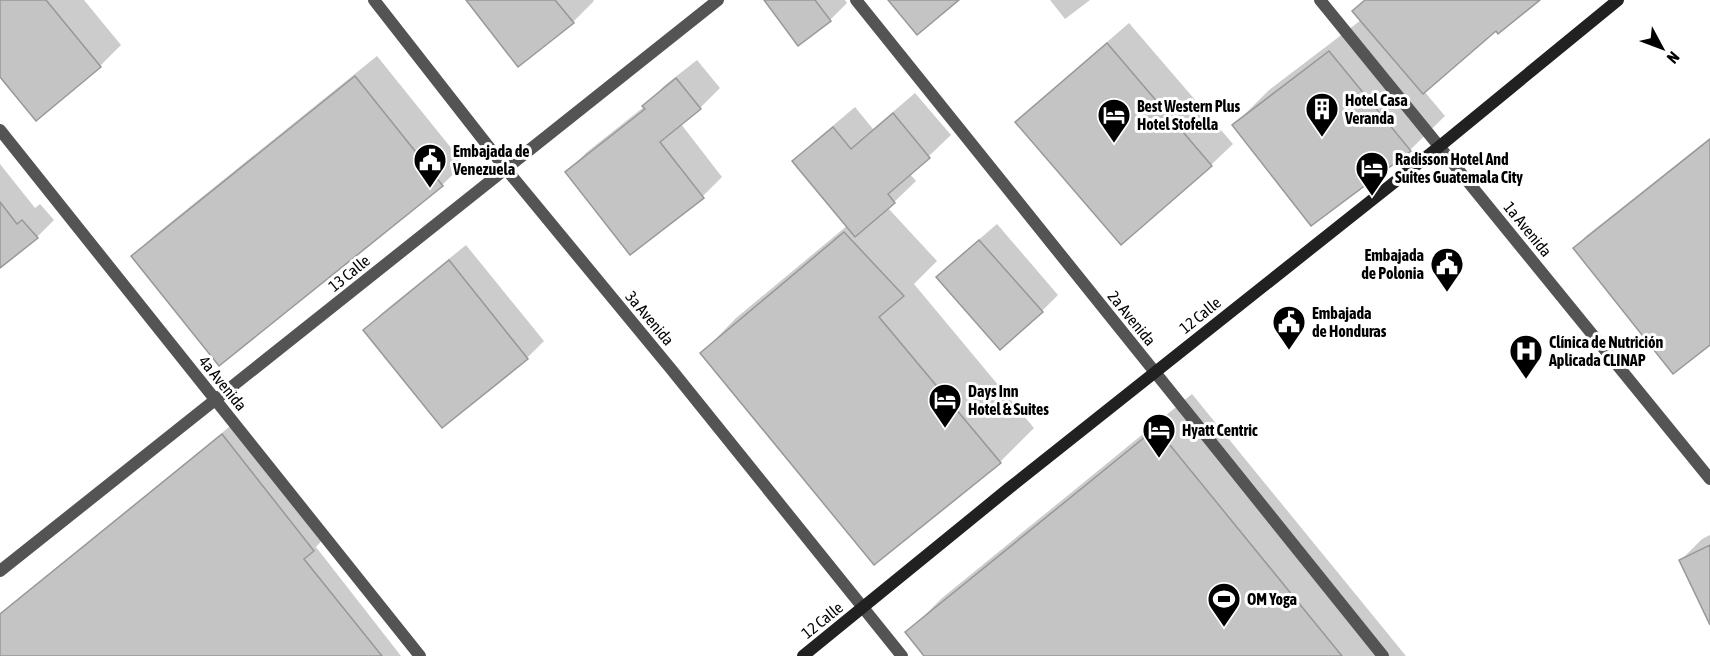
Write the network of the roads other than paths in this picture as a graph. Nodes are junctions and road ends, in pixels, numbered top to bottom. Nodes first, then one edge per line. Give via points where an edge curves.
1 (374, 0) edge
2 (718, 0) edge
3 (856, 0) edge
4 (1320, 0) edge
5 (1618, 0) edge
6 (0, 130) edge
7 (1440, 146) junction
8 (506, 169) junction
9 (1154, 373) junction
10 (216, 400) junction
11 (1710, 479) edge
12 (0, 570) edge
13 (863, 608) junction
14 (420, 656) edge
15 (803, 656) edge
16 (902, 656) edge
17 (1383, 656) edge

1 - 8 street, 3a Avenida
2 - 8 street, 13 Calle
3 - 9 street, 2a Avenida
4 - 7 street, 1a Avenida
5 - 7 main road, 12 Calle
6 - 10 street, 4a Avenida
7 - 9 main road, 12 Calle
7 - 11 street, 1a Avenida
8 - 10 street, 13 Calle
8 - 13 street, 3a Avenida
9 - 13 main road, 12 Calle
9 - 17 street, 2a Avenida
10 - 12 street, 13 Calle
10 - 14 street, 4a Avenida
13 - 15 main road, 12 Calle
13 - 16 street, 3a Avenida

